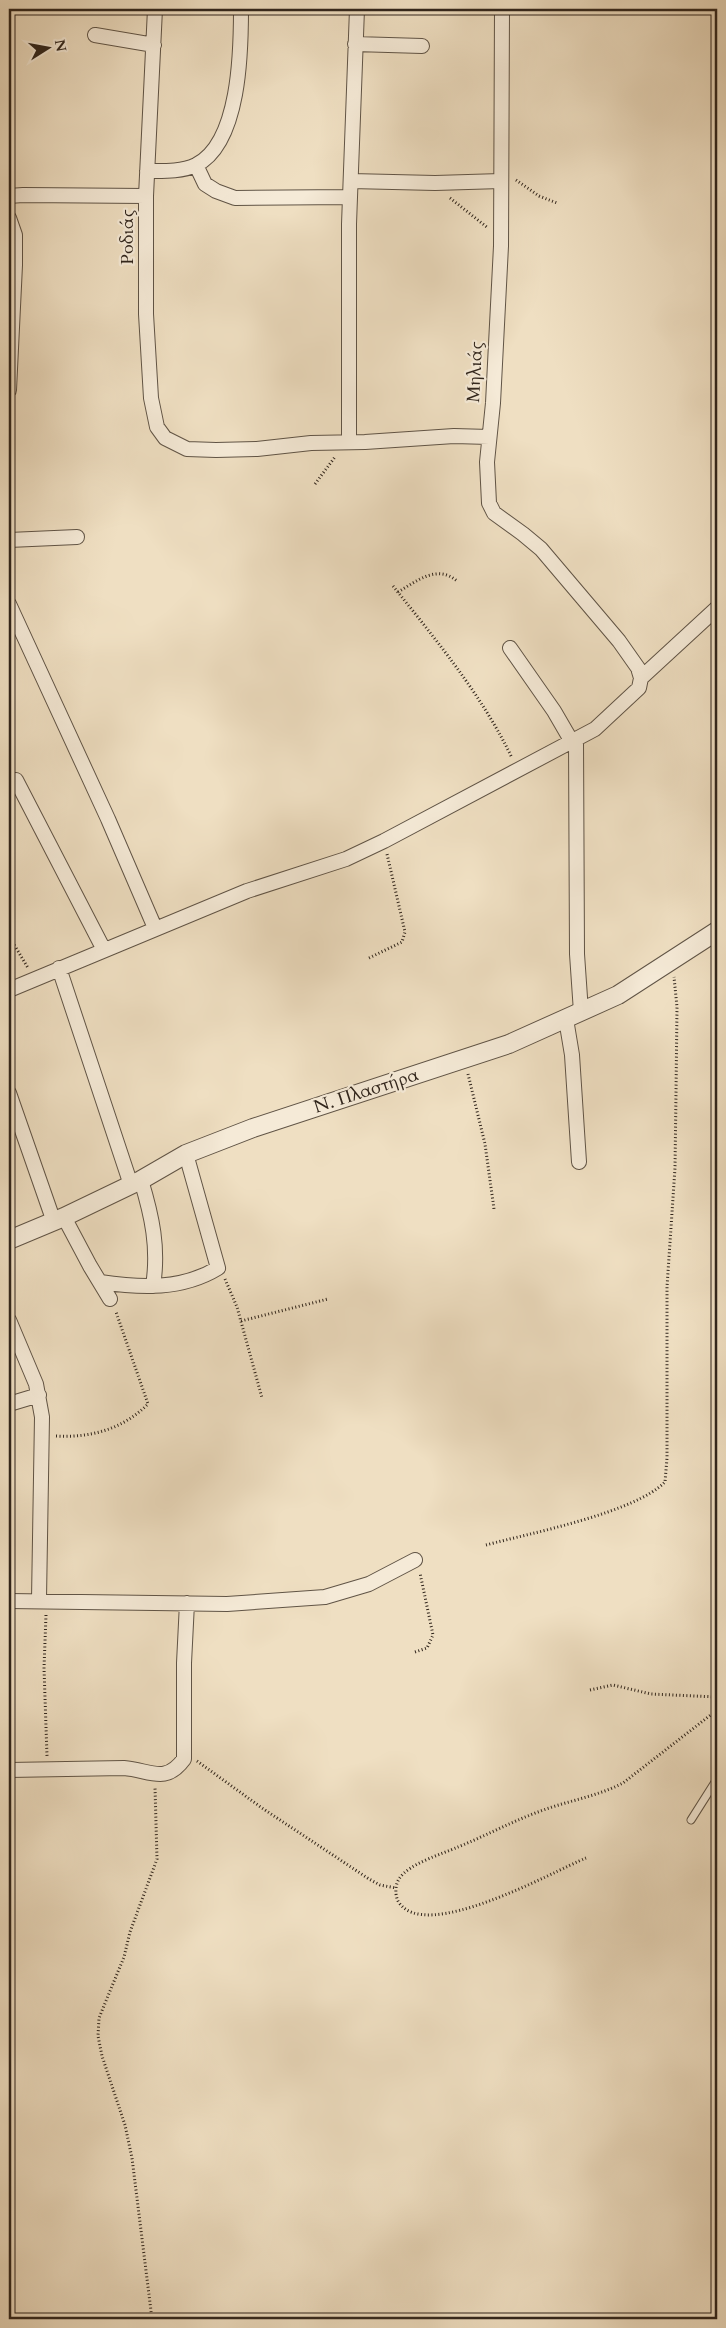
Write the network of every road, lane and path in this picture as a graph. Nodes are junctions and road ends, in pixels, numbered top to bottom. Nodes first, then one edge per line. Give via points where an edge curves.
1 (155, 9) edge
2 (241, 9) edge
3 (357, 9) edge
4 (502, 9) edge
5 (95, 34) dead end
6 (355, 44) junction
7 (154, 45) junction
8 (422, 46) dead end
9 (196, 165) junction
10 (147, 171) junction
11 (501, 175) junction
12 (351, 181) junction
13 (435, 183) junction
14 (9, 196) edge
15 (146, 196) junction
16 (350, 197) junction
17 (557, 203) dead end
18 (9, 218) edge
19 (500, 236) junction
20 (9, 390) edge
21 (489, 436) junction
22 (349, 442) junction
23 (315, 484) dead end
24 (77, 537) dead end
25 (9, 540) edge
26 (457, 580) dead end
27 (393, 586) dead end
28 (398, 592) junction
29 (9, 604) edge
30 (717, 608) edge
31 (510, 648) dead end
32 (641, 678) junction
33 (574, 741) junction
34 (518, 771) junction
35 (16, 780) dead end
36 (384, 841) junction
37 (155, 928) junction
38 (717, 931) edge
39 (9, 936) edge
40 (104, 950) junction
41 (369, 958) dead end
42 (672, 962) junction
43 (59, 968) junction
44 (35, 979) junction
45 (9, 990) edge
46 (574, 1016) junction
47 (463, 1059) junction
48 (9, 1093) edge
49 (186, 1154) junction
50 (579, 1162) dead end
51 (136, 1182) junction
52 (494, 1208) dead end
53 (59, 1220) junction
54 (9, 1240) edge
55 (218, 1268) junction
56 (100, 1282) junction
57 (153, 1286) junction
58 (110, 1299) joint
59 (328, 1299) dead end
60 (9, 1320) edge
61 (241, 1321) junction
62 (39, 1395) junction
63 (262, 1398) dead end
64 (9, 1404) edge
65 (43, 1435) junction
66 (486, 1545) dead end
67 (415, 1560) joint
68 (39, 1600) junction
69 (9, 1601) edge
70 (187, 1603) junction
71 (415, 1652) dead end
72 (590, 1690) dead end
73 (717, 1697) edge
74 (717, 1710) edge
75 (184, 1752) junction
76 (49, 1769) junction
77 (9, 1770) edge
78 (155, 1775) junction
79 (717, 1779) edge
80 (691, 1820) dead end
81 (586, 1858) dead end
82 (396, 1888) junction
83 (152, 2319) edge

1 - 7 street, Ροδιάς
2 - 9 street via 241,48 233,104 214,150
3 - 6 street
4 - 11 street, Μηλιάς
5 - 7 street
6 - 8 street
6 - 12 street
7 - 10 street, Ροδιάς
9 - 10 street via 177,170
9 - 16 street via 205,184 235,198
10 - 15 street, Ροδιάς
11 - 13 street
11 - 17 path
11 - 19 street, Μηλιάς
12 - 13 street
12 - 16 street
13 - 19 path via 459,207
14 - 15 street
15 - 22 street, Ροδιάς via 146,314 153,416 165,438 186,449 257,449
16 - 22 street
18 - 20 street via 15,235
19 - 21 street, Μηλιάς
21 - 22 street
21 - 32 street, Μηλιάς via 488,494 494,513 541,549 619,641 638,668
22 - 23 path
24 - 25 street
26 - 28 path via 440,572 425,576
27 - 28 path
28 - 34 path via 493,722
29 - 37 street
30 - 32 street
31 - 33 street
32 - 33 street via 639,688 610,716 596,729
33 - 34 street
33 - 46 street via 577,954
34 - 36 street
35 - 40 street
36 - 37 street via 346,859 247,891
36 - 41 path via 405,932 402,942
37 - 40 street
38 - 42 street, Ν. Πλαστήρα
39 - 44 path
40 - 43 street
42 - 46 street, Ν. Πλαστήρα via 618,995
42 - 66 path via 677,1007 675,1168 667,1287 667,1458 664,1482 643,1498 616,1509
43 - 44 street
43 - 51 street
44 - 45 street
46 - 47 street, Ν. Πλαστήρα via 509,1044
46 - 50 street via 572,1054
47 - 49 street, Ν. Πλαστήρα via 253,1128
47 - 52 path via 475,1095
48 - 53 street
49 - 51 street, Ν. Πλαστήρα
49 - 55 street
51 - 53 street, Ν. Πλαστήρα
51 - 57 street via 155,1234
53 - 54 street, Ν. Πλαστήρα
53 - 56 street
55 - 57 street via 185,1283
55 - 61 path
56 - 57 street
56 - 58 street
58 - 65 path via 148,1404 139,1414 120,1425 96,1434 75,1437
59 - 61 path
60 - 62 street
61 - 63 path
62 - 64 street
62 - 65 street
65 - 68 street
67 - 70 street via 369,1584 325,1597 227,1604
67 - 71 path via 423,1581 433,1635 427,1648
68 - 69 street
68 - 70 street
68 - 76 path via 46,1614 44,1668
70 - 75 street
72 - 73 path via 613,1685 651,1694
74 - 82 path via 623,1783 608,1791 538,1812 426,1860 406,1872
75 - 78 street via 184,1759 177,1768 169,1774
75 - 82 path via 369,1879
76 - 77 street
76 - 78 street via 142,1769
78 - 83 path via 157,1859 124,1957 99,2018 98,2036 132,2158
79 - 80 lane
81 - 82 path via 518,1890 440,1915 420,1916 404,1909 397,1900

